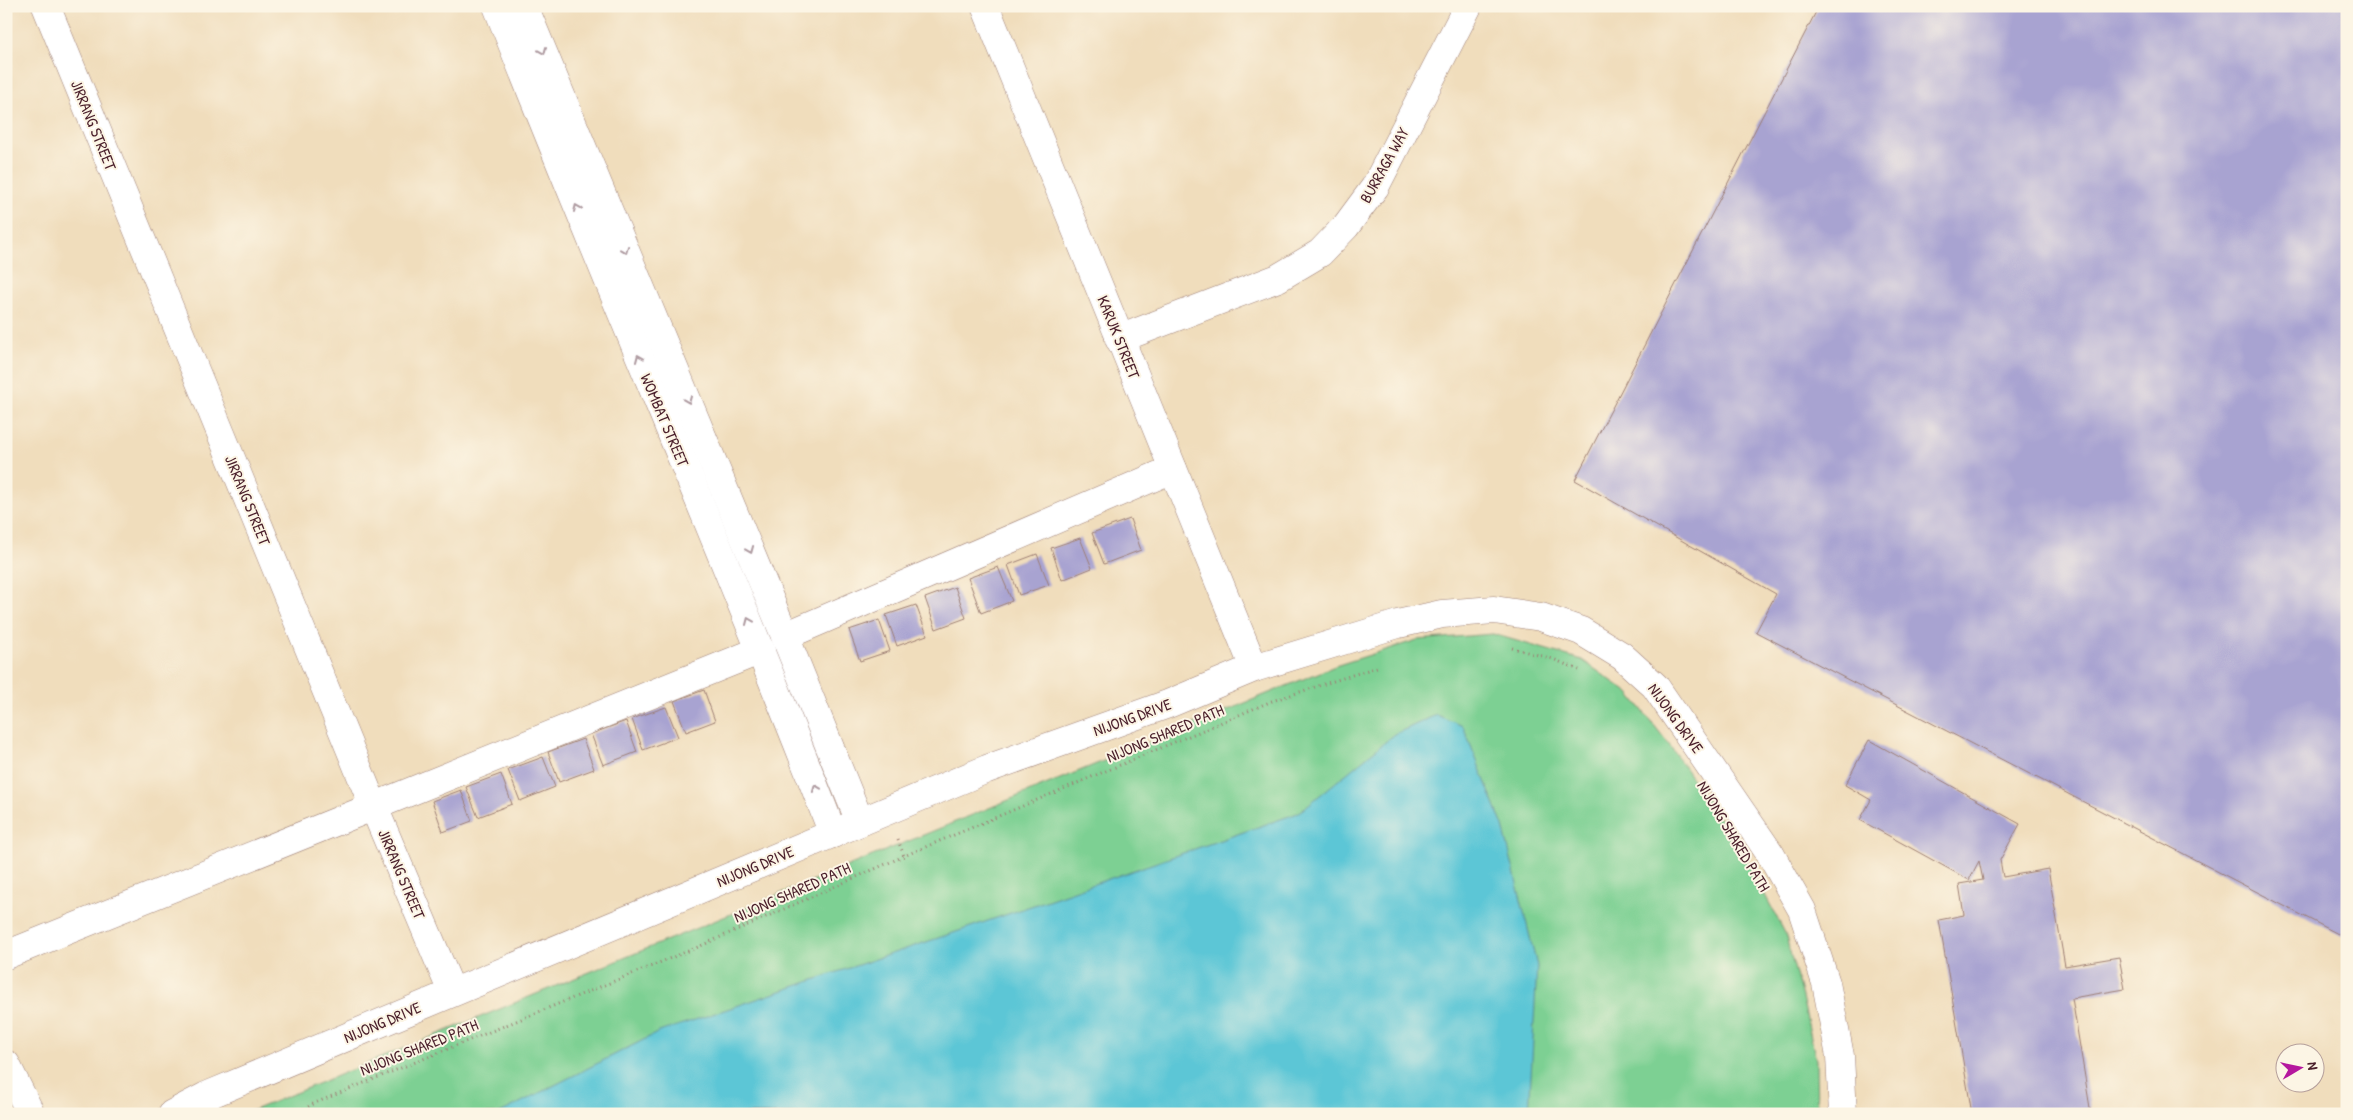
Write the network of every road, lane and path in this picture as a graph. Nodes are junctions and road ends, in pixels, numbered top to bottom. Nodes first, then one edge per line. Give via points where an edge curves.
1 (46, 6) edge
2 (497, 6) edge
3 (524, 6) edge
4 (985, 6) edge
5 (1468, 6) edge
6 (1119, 339) junction
7 (1173, 469) junction
8 (785, 636) junction
9 (1511, 647) dead end
10 (761, 650) junction
11 (1386, 664) dead end
12 (1254, 668) junction
13 (1587, 674) dead end
14 (373, 805) junction
15 (860, 822) junction
16 (833, 834) junction
17 (6, 955) edge
18 (452, 992) junction
19 (6, 1064) edge
20 (31, 1114) edge
21 (172, 1114) edge
22 (295, 1114) edge
23 (1843, 1114) edge

1 - 14 street, JIRRANG STREET
10 -> 2 street, WOMBAT STREET
3 -> 8 street, WOMBAT STREET
4 - 6 street, KARUK STREET
5 - 6 street, BURRAGA WAY via 1375,188 1320,254 1278,278
6 - 7 street, KARUK STREET
7 - 8 street
7 - 12 street, KARUK STREET
8 - 15 street, WOMBAT STREET
9 - 13 path via 1553,659
10 - 14 street
16 -> 10 street, WOMBAT STREET
11 - 22 path, NIJONG SHARED PATH via 1272,701 698,947 315,1103
12 - 15 street, NIJONG DRIVE via 1168,704 987,769
12 - 23 street, NIJONG DRIVE via 1398,624 1442,614 1494,610 1541,617 1581,631 1622,656 1655,686 1771,855 1802,910 1826,983 1840,1056
14 - 17 street
14 - 18 street, JIRRANG STREET
15 - 16 street, NIJONG DRIVE
16 - 18 street, NIJONG DRIVE
18 - 21 street, NIJONG DRIVE via 206,1096
19 - 20 street

